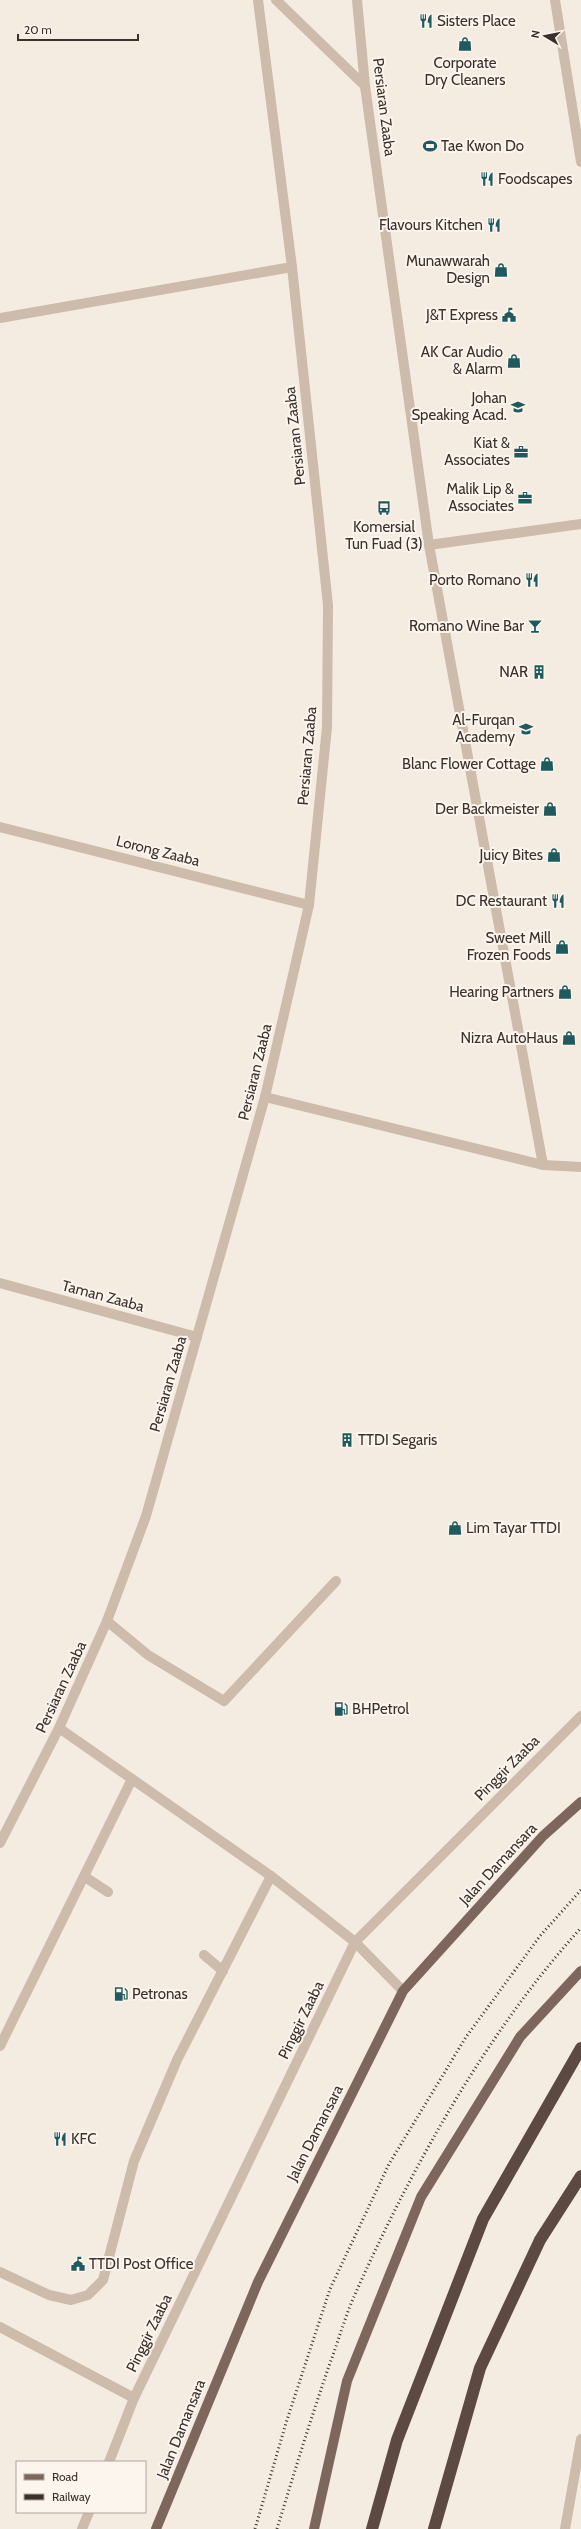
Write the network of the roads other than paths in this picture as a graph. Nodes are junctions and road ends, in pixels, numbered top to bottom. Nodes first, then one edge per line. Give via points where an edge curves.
1 (258, 0) edge
2 (276, 0) edge
3 (357, 0) edge
4 (555, 0) edge
5 (365, 86) junction
6 (581, 162) edge
7 (292, 267) junction
8 (0, 318) edge
9 (581, 524) edge
10 (429, 546) junction
11 (0, 827) edge
12 (309, 905) junction
13 (265, 1097) junction
14 (543, 1165) junction
15 (581, 1167) edge
16 (0, 1283) edge
17 (197, 1337) junction
18 (336, 1581) dead end
19 (108, 1621) junction
20 (581, 1716) edge
21 (59, 1728) junction
22 (132, 1779) junction
23 (581, 1802) edge
24 (0, 1844) edge
25 (271, 1876) junction
26 (84, 1877) junction
27 (108, 1892) dead end
28 (355, 1942) junction
29 (204, 1955) dead end
30 (581, 1970) edge
31 (223, 1971) junction
32 (403, 1990) junction
33 (0, 2046) edge
34 (581, 2048) edge
35 (581, 2176) edge
36 (0, 2272) edge
37 (0, 2327) edge
38 (134, 2398) junction
39 (581, 2439) edge
40 (109, 2461) edge
41 (89, 2513) edge
42 (82, 2529) edge
43 (156, 2529) edge
44 (314, 2529) edge
45 (372, 2529) edge
46 (434, 2529) edge
47 (565, 2529) edge

1 - 7 street, Persiaran Zaaba
2 - 5 street
3 - 5 street, Persiaran Zaaba
4 - 6 street
5 - 10 street, Persiaran Zaaba
7 - 8 street
7 - 12 street, Persiaran Zaaba via 328,605 326,727
9 - 10 street
10 - 14 street, Persiaran Zaaba
11 - 12 street, Lorong Zaaba
12 - 13 street, Persiaran Zaaba
13 - 14 street
13 - 17 street, Persiaran Zaaba
14 - 15 street
16 - 17 street, Taman Zaaba
17 - 19 street, Persiaran Zaaba via 146,1516
18 - 19 street via 224,1700 148,1655
19 - 21 street, Persiaran Zaaba
20 - 28 street, Pinggir Zaaba
21 - 22 street
21 - 24 street, Persiaran Zaaba
22 - 25 street
22 - 26 street
23 - 32 main road, Jalan Damansara via 543,1836
25 - 28 street
25 - 31 street
26 - 27 street
26 - 33 street
28 - 32 street
28 - 38 street, Pinggir Zaaba
29 - 31 street
30 - 44 main road via 520,2037 421,2197 346,2380
31 - 36 street via 177,2060 134,2161 103,2280 88,2295 71,2300 49,2295
32 - 43 main road, Jalan Damansara via 258,2282
34 - 45 highway via 483,2219 397,2440
35 - 46 highway via 540,2240 480,2368
37 - 38 street, Pinggir Zaaba
38 - 40 street, Pinggir Zaaba
39 - 47 street
41 - 42 street

